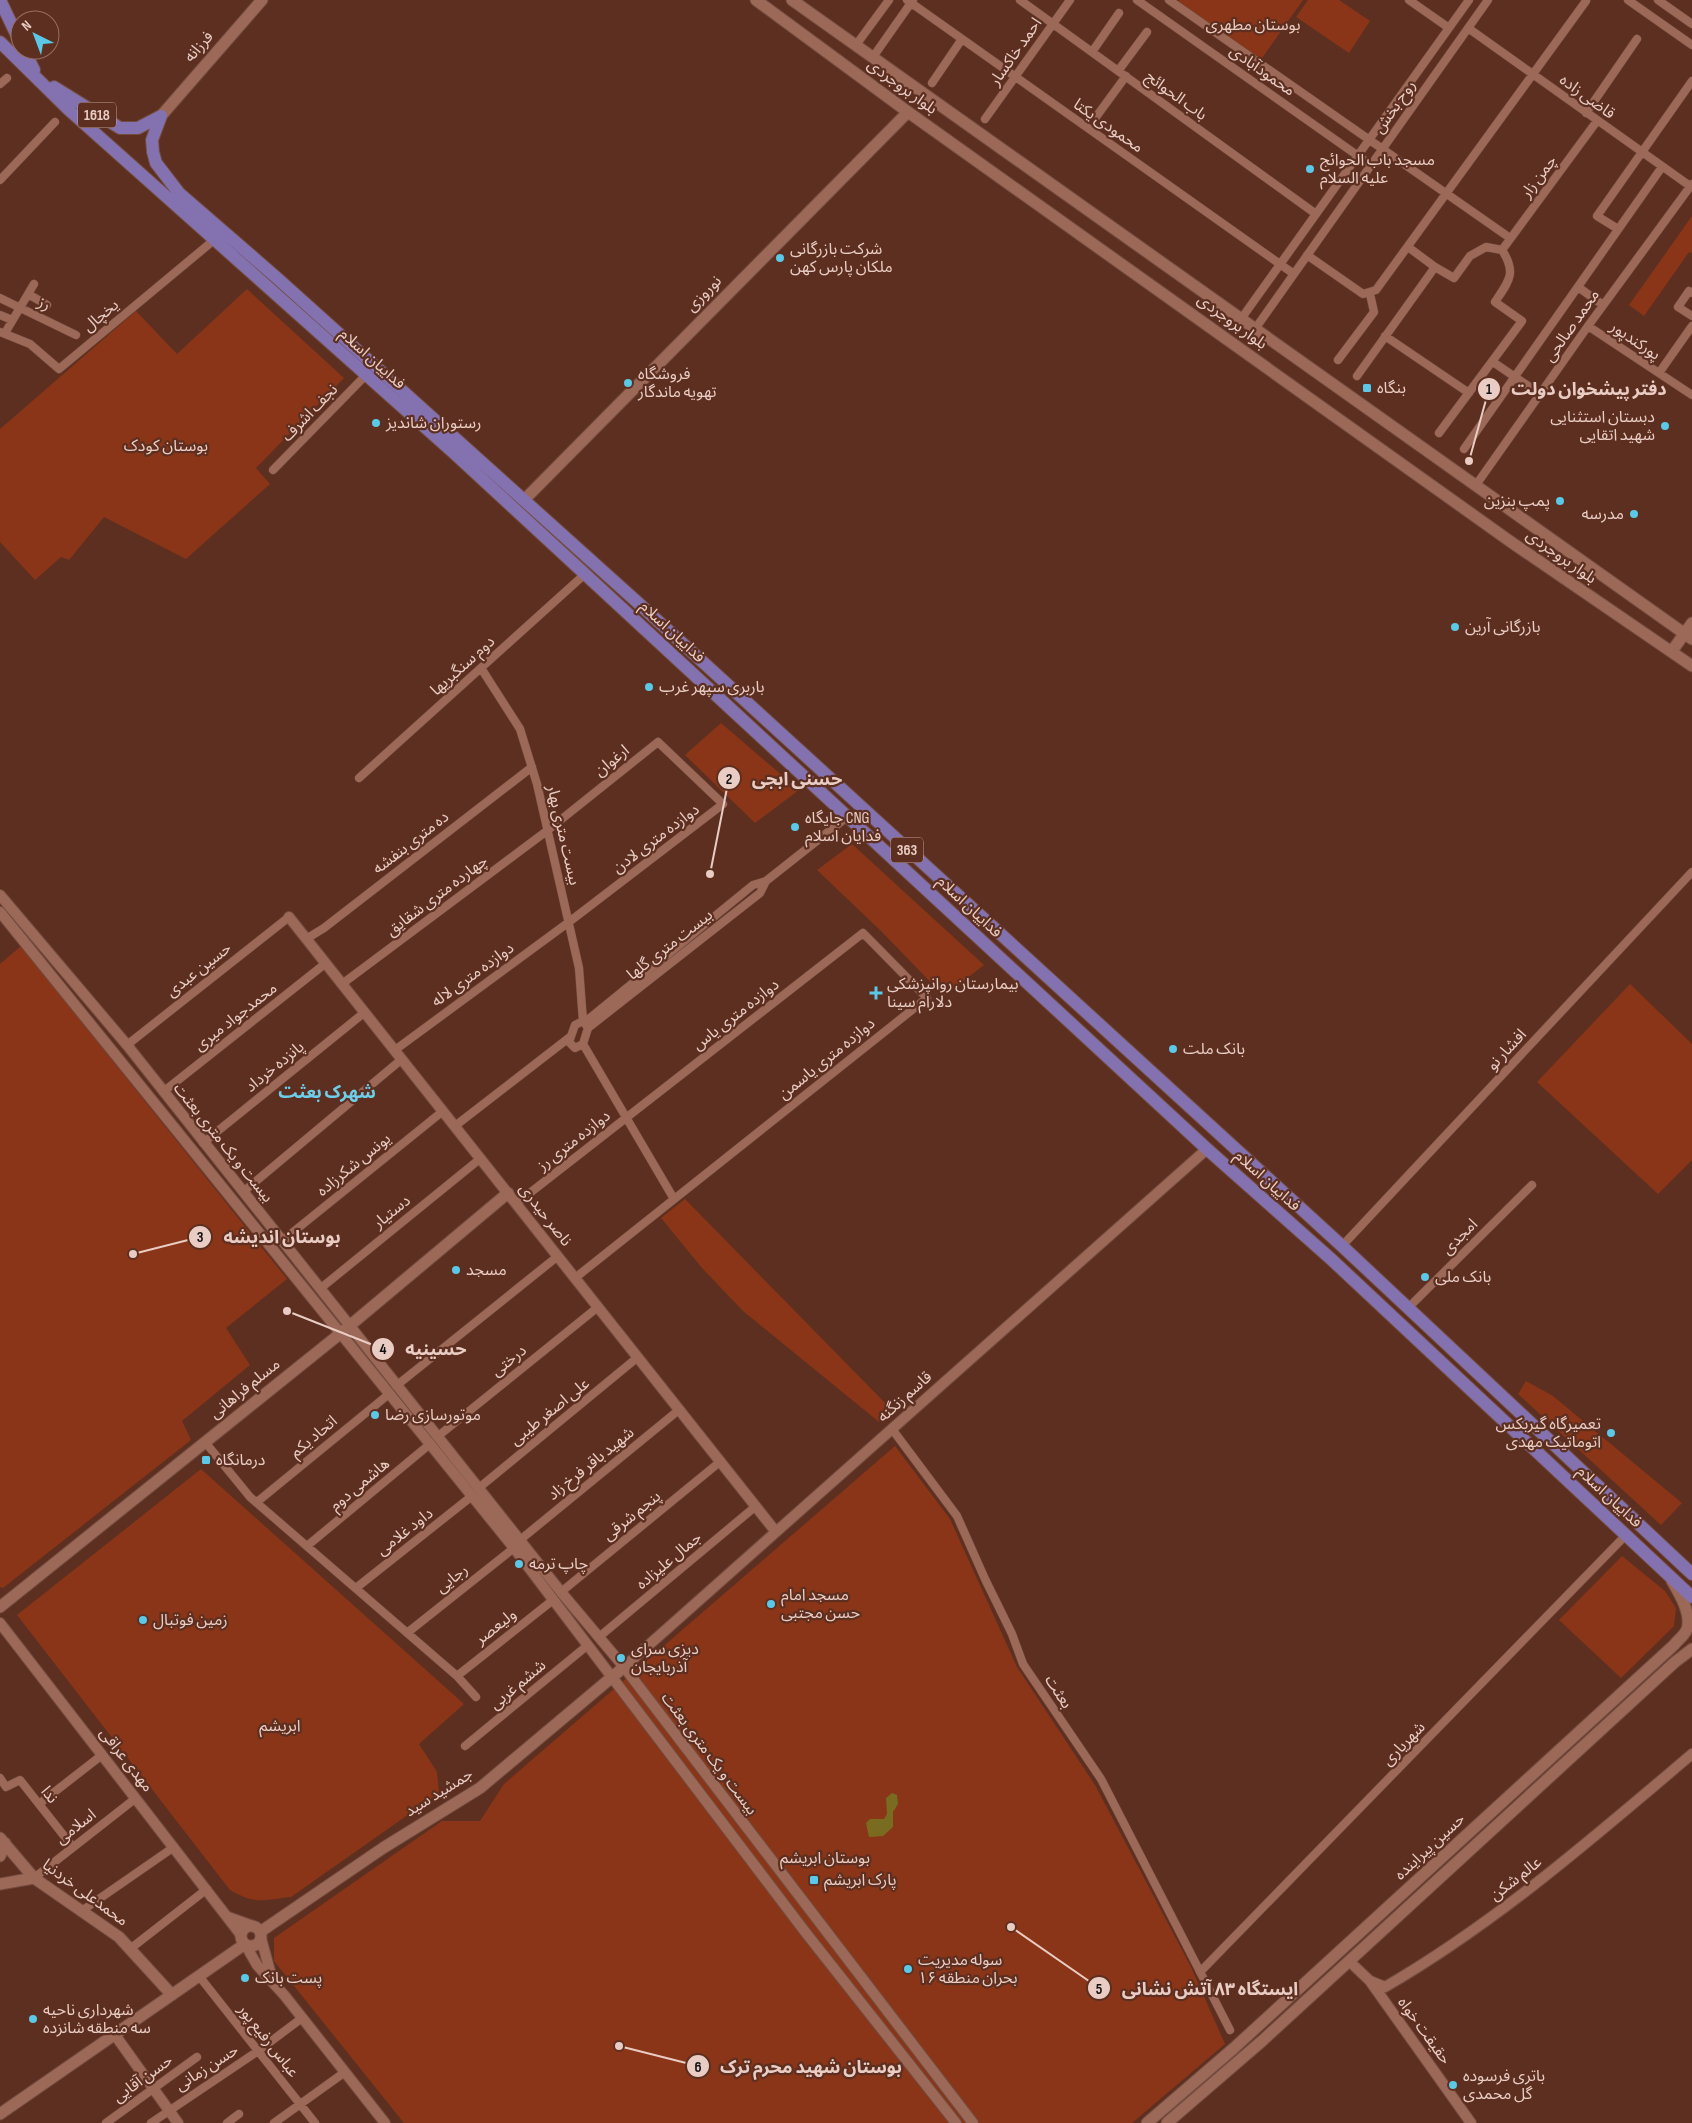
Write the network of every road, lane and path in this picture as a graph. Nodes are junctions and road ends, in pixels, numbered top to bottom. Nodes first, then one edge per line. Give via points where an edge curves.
1 (0, 0) edge
2 (262, 0) edge
3 (756, 0) edge
4 (792, 0) edge
5 (889, 0) edge
6 (1020, 0) edge
7 (1070, 0) edge
8 (1137, 0) edge
9 (1169, 0) edge
10 (1409, 0) edge
11 (1469, 0) edge
12 (1488, 0) edge
13 (1586, 0) edge
14 (1628, 0) edge
15 (1658, 0) edge
16 (910, 1) edge
17 (1119, 13) dead end
18 (10, 21) edge
19 (1053, 24) junction
20 (1692, 24) edge
21 (1449, 28) junction
22 (1468, 28) junction
23 (1147, 32) dead end
24 (962, 39) junction
25 (1638, 39) dead end
26 (0, 42) edge
27 (856, 45) junction
28 (1692, 45) edge
29 (1092, 52) junction
30 (873, 57) junction
31 (29, 60) edge
32 (1118, 71) junction
33 (1532, 74) junction
34 (1126, 76) junction
35 (38, 77) junction
36 (1015, 77) junction
37 (6, 78) dead end
38 (1692, 81) edge
39 (932, 83) dead end
40 (0, 84) edge
41 (908, 112) junction
42 (1586, 113) junction
43 (161, 116) junction
44 (1096, 117) dead end
45 (985, 119) dead end
46 (1597, 121) junction
47 (56, 122) dead end
48 (1370, 139) junction
49 (1383, 148) junction
50 (1640, 152) junction
51 (1358, 156) junction
52 (1371, 165) junction
53 (1662, 167) junction
54 (0, 180) edge
55 (1691, 185) edge
56 (1446, 194) junction
57 (1316, 214) junction
58 (1618, 229) junction
59 (1510, 238) junction
60 (214, 240) junction
61 (1408, 247) junction
62 (1502, 250) junction
63 (1307, 255) junction
64 (1280, 264) junction
65 (1435, 267) junction
66 (1294, 274) junction
67 (34, 284) dead end
68 (1578, 287) junction
69 (1692, 293) edge
70 (28, 294) junction
71 (1370, 294) junction
72 (0, 298) edge
73 (47, 305) dead end
74 (1603, 305) junction
75 (20, 307) junction
76 (0, 315) edge
77 (1692, 316) edge
78 (1241, 319) junction
79 (12, 320) junction
80 (1588, 326) junction
81 (1692, 326) edge
82 (1255, 328) junction
83 (2, 332) edge
84 (76, 335) dead end
85 (1385, 336) junction
86 (1338, 360) dead end
87 (1493, 362) junction
88 (1659, 373) junction
89 (366, 375) junction
90 (1357, 376) dead end
91 (1515, 377) junction
92 (1469, 393) junction
93 (1540, 394) junction
94 (1692, 395) edge
95 (1439, 433) dead end
96 (1464, 449) dead end
97 (273, 470) dead end
98 (1476, 485) junction
99 (524, 500) junction
100 (585, 574) junction
101 (1692, 622) edge
102 (1688, 636) edge
103 (1672, 651) junction
104 (1692, 666) edge
105 (481, 668) junction
106 (532, 768) junction
107 (691, 773) joint
108 (359, 778) dead end
109 (847, 817) junction
110 (548, 830) junction
111 (1692, 872) edge
112 (0, 895) edge
113 (0, 912) edge
114 (289, 916) joint
115 (568, 922) junction
116 (863, 933) joint
117 (306, 938) junction
118 (326, 963) junction
119 (342, 984) junction
120 (365, 1012) junction
121 (586, 1024) junction
122 (570, 1037) junction
123 (583, 1044) junction
124 (126, 1045) junction
125 (394, 1050) junction
126 (402, 1059) junction
127 (163, 1092) junction
128 (443, 1111) junction
129 (625, 1119) junction
130 (455, 1126) junction
131 (203, 1142) junction
132 (1207, 1149) junction
133 (481, 1158) junction
134 (1532, 1185) dead end
135 (243, 1192) junction
136 (508, 1193) junction
137 (674, 1199) junction
138 (516, 1204) junction
139 (282, 1241) junction
140 (1342, 1246) junction
141 (558, 1256) junction
142 (575, 1278) junction
143 (321, 1288) junction
144 (598, 1307) junction
145 (1408, 1308) junction
146 (350, 1325) junction
147 (341, 1333) junction
148 (638, 1357) junction
149 (396, 1386) junction
150 (389, 1394) junction
151 (680, 1409) junction
152 (892, 1429) junction
153 (434, 1441) junction
154 (205, 1442) junction
155 (721, 1462) junction
156 (480, 1487) junction
157 (472, 1496) junction
158 (257, 1502) junction
159 (756, 1506) junction
160 (776, 1532) junction
161 (1626, 1535) junction
162 (517, 1544) junction
163 (307, 1546) junction
164 (1692, 1574) edge
165 (1669, 1575) junction
166 (356, 1588) junction
167 (561, 1592) junction
168 (1692, 1597) edge
169 (553, 1600) junction
170 (0, 1607) edge
171 (0, 1623) edge
172 (1690, 1628) edge
173 (407, 1633) junction
174 (599, 1637) junction
175 (588, 1645) junction
176 (1692, 1649) edge
177 (624, 1667) junction
178 (456, 1676) junction
179 (613, 1676) junction
180 (476, 1697) dead end
181 (466, 1746) dead end
182 (1692, 1754) edge
183 (102, 1755) junction
184 (0, 1778) edge
185 (136, 1798) junction
186 (39, 1804) junction
187 (2, 1840) edge
188 (72, 1846) junction
189 (174, 1847) junction
190 (0, 1856) edge
191 (34, 1878) junction
192 (0, 1884) edge
193 (207, 1889) junction
194 (83, 1910) junction
195 (228, 1916) junction
196 (258, 1932) junction
197 (243, 1940) junction
198 (130, 1949) junction
199 (1349, 1961) junction
200 (1200, 1972) junction
201 (199, 1976) junction
202 (1370, 1981) junction
203 (172, 1995) junction
204 (285, 1996) junction
205 (302, 2018) junction
206 (1230, 2030) dead end
207 (115, 2035) junction
208 (258, 2051) junction
209 (197, 2057) dead end
210 (345, 2072) junction
211 (153, 2088) junction
212 (300, 2104) junction
213 (169, 2110) junction
214 (0, 2114) edge
215 (239, 2114) dead end
216 (106, 2123) edge
217 (151, 2123) edge
218 (178, 2123) edge
219 (227, 2123) edge
220 (274, 2123) edge
221 (315, 2123) edge
222 (384, 2123) edge
223 (956, 2123) edge
224 (973, 2123) edge
225 (1146, 2123) edge
226 (1167, 2123) edge
227 (1471, 2123) edge

1 - 18 main road
2 - 43 main road, فرزانه / 1618
3 - 41 main road, بلوار بروجردی
4 - 27 main road, بلوار بروجردی
5 - 27 street
6 - 19 street, باب الحوائج
7 - 19 street, احمد خاکسار
8 - 51 street, محمودآبادی
9 - 48 street, محمودآبادی
10 - 21 street
11 - 21 street, روح بخش
12 - 22 street, روح بخش
13 - 33 street
14 - 28 street
15 - 20 street
16 - 24 street, محمودی یکتا
16 - 30 street
17 - 29 street
19 - 29 street, باب الحوائج
19 - 36 street, احمد خاکسار
21 - 48 street, روح بخش
22 - 33 street, قاضی زاده
22 - 49 street, روح بخش
23 - 32 street
24 - 36 street, محمودی یکتا
24 - 39 street
25 - 42 street
26 - 35 main road, فداییان اسلام / 363
27 - 30 main road, بلوار بروجردی
29 - 32 street, باب الحوائج
30 - 78 main road, بلوار بروجردی
31 - 35 main road
32 - 34 street, باب الحوائج
33 - 42 street, قاضی زاده
33 - 56 street
34 - 44 street
34 - 57 street, باب الحوائج
35 - 43 main road, 1618 via 120,128 138,128
35 - 60 main road, فداییان اسلام / 363 via 68,109
36 - 45 street, احمد خاکسار
36 - 64 street, محمودی یکتا
37 - 40 street
38 - 50 street
41 - 99 main road, نوروزی
41 - 103 main road, بلوار بروجردی via 1511,542
42 - 46 street, قاضی زاده
43 - 99 main road, فداییان اسلام / 363 via 152,140 153,152 156,163 179,193
46 - 50 street, قاضی زاده
46 - 59 street, چمن زار
47 - 54 street
48 - 49 street, محمودآبادی
48 - 51 street, روح بخش
49 - 52 street, روح بخش
49 - 56 street, محمودآبادی
50 - 53 street, قاضی زاده
50 - 58 street via 1597,216
51 - 52 street, محمودآبادی
51 - 57 street, روح بخش
52 - 63 street, روح بخش
53 - 55 street, قاضی زاده
53 - 58 street
55 - 74 street, محمد صالحی
56 - 59 street, محمودآبادی
56 - 61 street
57 - 64 street, روح بخش
58 - 68 street
59 - 62 street, چمن زار
60 - 83 street, یخچال via 59,368 30,344
60 - 89 main road, فداییان اسلام / 363
61 - 65 street
61 - 71 street
62 - 65 street via 1486,247 1470,256 1454,278
62 - 87 street via 1510,263 1509,281 1495,302 1522,321
63 - 66 street, روح بخش
63 - 71 street via 1364,294
64 - 66 street, محمودی یکتا
64 - 78 street, روح بخش
65 - 85 street
66 - 82 street, روح بخش
67 - 70 street
68 - 74 street
68 - 91 street
69 - 77 street via 1689,291 1678,307
70 - 73 street
70 - 75 street
71 - 86 street via 1374,312
72 - 75 street, رز
74 - 80 street, محمد صالحی
75 - 79 street
75 - 84 street, رز
76 - 79 street
78 - 82 main road, بلوار بروجردی
79 - 83 street
80 - 88 street, پورکندپور
80 - 93 street, محمد صالحی
81 - 88 street
82 - 98 main road, بلوار بروجردی
85 - 90 street
85 - 92 street
87 - 91 street
87 - 92 street
88 - 94 street, پورکندپور
89 - 97 street, نجف اشرف
89 - 100 main road, فداییان اسلام / 363
91 - 93 street
91 - 96 street
92 - 95 street
93 - 98 street, محمد صالحی
98 - 102 main road, بلوار بروجردی
99 - 140 main road, فداییان اسلام / 363
100 - 105 street, دوم سنگبریها
100 - 109 main road, فداییان اسلام / 363
101 - 102 main road
102 - 103 main road
103 - 104 main road, بلوار بروجردی
105 - 106 street, بیست متری بهار via 520,729
105 - 108 street, دوم سنگبریها
106 - 110 street, بیست متری بهار
106 - 117 street, ده متری بنفشه via 324,928
107 - 110 street, ارغوان via 658,742
107 - 115 street, دوازده متری لادن via 724,804
109 - 121 street, بیست متری گلها via 766,881 760,892
109 - 132 main road, فداییان اسلام / 363
110 - 115 street, بیست متری بهار
110 - 119 street, چهارده متری شقایق
111 - 140 street, افشار نو
112 - 124 street, بیست و یک متری بعثت
113 - 147 street, بیست و یک متری بعثت
114 - 117 street, ناصر حیدری
114 - 124 street, حسین عبدی
115 - 121 street, بیست متری بهار via 579,968
115 - 125 street, دوازده متری لاله
116 - 129 street, دوازده متری یاس
116 - 137 street, دوازده متری یاسمن via 927,998
117 - 118 street, ناصر حیدری
118 - 119 street, ناصر حیدری
118 - 127 street, محمدجواد میری
119 - 120 street, ناصر حیدری
120 - 125 street, ناصر حیدری
120 - 131 street, پانزده خرداد
121 - 122 street, بیست متری گلها via 575,1025
121 - 123 street
122 - 123 street via 573,1047
122 - 130 street
123 - 129 street
124 - 127 street, بیست و یک متری بعثت
125 - 126 street, ناصر حیدری
126 - 128 street, ناصر حیدری
126 - 135 street
127 - 131 street, بیست و یک متری بعثت
128 - 130 street, ناصر حیدری
128 - 139 street, یونس شکرزاده
129 - 137 street
129 - 138 street, دوازده متری رز
130 - 133 street, ناصر حیدری
131 - 135 street, بیست و یک متری بعثت
132 - 152 street, قاسم زنگنه
132 - 161 main road, فداییان اسلام / 363 via 1331,1259
133 - 136 street, ناصر حیدری
133 - 143 street, دستیار
134 - 145 street, امجدی
135 - 139 street, بیست و یک متری بعثت
136 - 138 street, ناصر حیدری
136 - 146 main road, مسلم فراهانی
137 - 142 street
138 - 141 street, ناصر حیدری
139 - 143 street, بیست و یک متری بعثت
140 - 145 main road, فداییان اسلام / 363
141 - 142 street, ناصر حیدری
141 - 149 street
142 - 144 street, ناصر حیدری
143 - 146 street, بیست و یک متری بعثت
144 - 148 street, ناصر حیدری
144 - 153 street, درختی
145 - 164 main road, فداییان اسلام / 363
146 - 147 main road, مسلم فراهانی
146 - 149 street, بیست و یک متری بعثت
147 - 150 street, بیست و یک متری بعثت
147 - 154 main road, مسلم فراهانی
148 - 151 street, ناصر حیدری
148 - 156 street, علی اصغر طیبی
149 - 153 street, بیست و یک متری بعثت
150 - 153 street, بیست و یک متری بعثت
150 - 158 street, اتحاد یکم
151 - 155 street, ناصر حیدری
151 - 162 street, شهید باقر فرخ زاد
152 - 160 street, قاسم زنگنه
152 - 200 street, بعثت via 957,1516 1024,1664 1101,1779
153 - 156 street, بیست و یک متری بعثت
153 - 157 street, بیست و یک متری بعثت
153 - 163 street, هاشمی دوم
154 - 158 street
154 - 170 main road, مسلم فراهانی
155 - 159 street, ناصر حیدری
155 - 167 street, پنجم شرقی
156 - 162 street, بیست و یک متری بعثت
157 - 162 street, بیست و یک متری بعثت
157 - 166 street, داود غلامی
158 - 163 street
159 - 160 street, ناصر حیدری
159 - 174 street, جمال علیزاده
160 - 177 street, قاسم زنگنه
161 - 165 main road, فداییان اسلام / 363
161 - 200 street, شهریاری
162 - 167 street, بیست و یک متری بعثت
162 - 169 street, بیست و یک متری بعثت
162 - 173 street, رجایی
163 - 166 street
165 - 168 main road, فداییان اسلام / 363
165 - 172 main road, حسین پیراینده via 1684,1603
166 - 173 street
167 - 174 street, بیست و یک متری بعثت
169 - 175 street, بیست و یک متری بعثت
169 - 178 street, ولیعصر
171 - 183 street, مهدی عراقی
172 - 225 main road, حسین پیراینده via 1340,1952
173 - 178 street
174 - 177 street, بیست و یک متری بعثت
175 - 179 street, بیست و یک متری بعثت
175 - 181 street, ششم غربی
176 - 199 main road, حسین پیراینده
177 - 179 main road, جمشید سید
177 - 224 street, بیست و یک متری بعثت
178 - 180 street
179 - 196 main road, جمشید سید via 480,1788 382,1848
179 - 223 street, بیست و یک متری بعثت via 806,1933
182 - 202 street, عالم شکن via 1487,1920 1430,1960 1385,1986
183 - 185 street, مهدی عراقی
183 - 186 street
184 - 186 street, ندا via 6,1787 20,1780
185 - 188 street, اسلامی
185 - 189 street, مهدی عراقی
186 - 188 street, ندا
187 - 190 main road
187 - 191 main road, محمدعلی خردنیا
188 - 191 street, اسلامی
189 - 193 street, مهدی عراقی
189 - 194 street
191 - 192 main road
191 - 194 main road, محمدعلی خردنیا
193 - 195 street, مهدی عراقی
193 - 198 street
194 - 198 main road, محمدعلی خردنیا
195 - 196 street
195 - 197 street, مهدی عراقی
196 - 197 main road via 244,1929
196 - 197 main road via 255,1945
196 - 204 street via 270,1971
197 - 201 main road
197 - 204 street, مهدی عراقی via 257,1965
198 - 203 main road, محمدعلی خردنیا
199 - 202 street
199 - 226 main road, حسین پیراینده
200 - 206 street, بعثت
201 - 203 main road
201 - 208 street, عباس رفیع پور
202 - 227 street, حقیقت خواه
203 - 207 main road
204 - 205 street
205 - 208 street, حسن زمانی
205 - 210 street
207 - 211 street
207 - 214 main road
208 - 212 street, عباس رفیع پور
208 - 213 street, حسن زمانی
209 - 211 street, حسن آقایی
210 - 212 street
210 - 222 street
211 - 213 street
211 - 216 street, حسن آقایی
212 - 220 street
212 - 221 street, عباس رفیع پور
213 - 217 street, حسن زمانی
213 - 218 street
215 - 219 street

